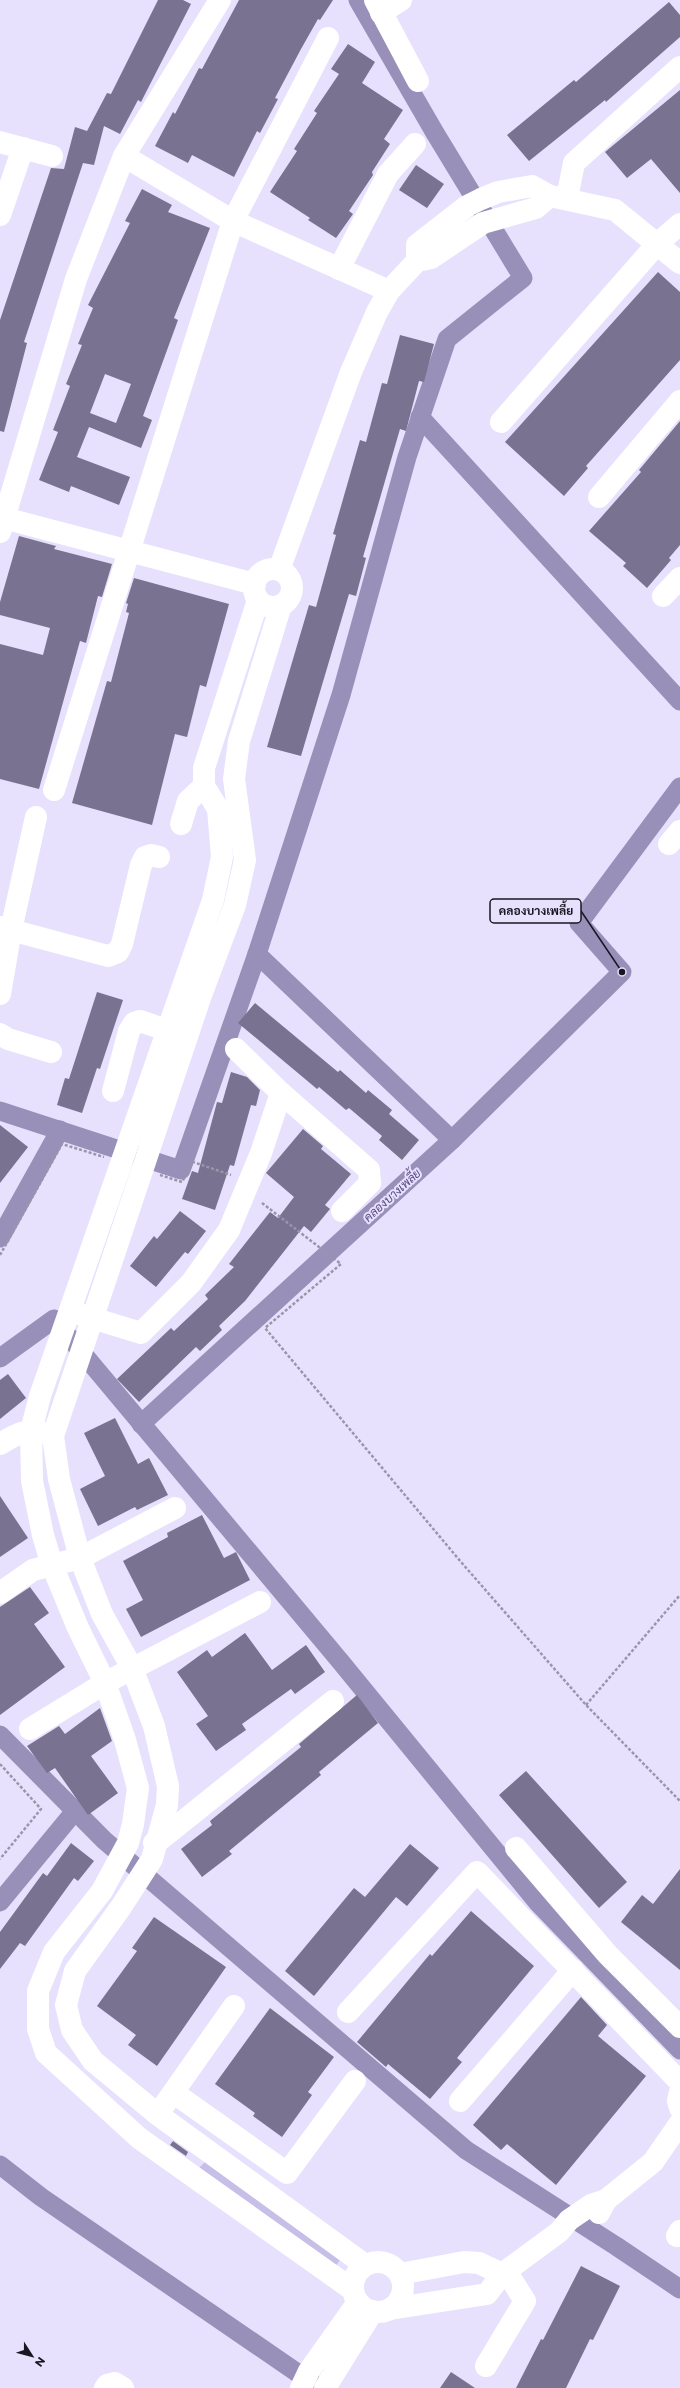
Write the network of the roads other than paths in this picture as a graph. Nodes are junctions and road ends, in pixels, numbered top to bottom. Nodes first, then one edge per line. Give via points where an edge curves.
1 (220, 0) edge
2 (401, 0) edge
3 (378, 6) edge
4 (328, 38) dead end
5 (680, 67) edge
6 (418, 81) dead end
7 (0, 142) edge
8 (415, 144) dead end
9 (23, 148) junction
10 (52, 156) dead end
11 (124, 156) junction
12 (559, 197) junction
13 (0, 216) edge
14 (233, 221) junction
15 (680, 224) edge
16 (658, 243) junction
17 (680, 263) edge
18 (339, 269) junction
19 (389, 291) junction
20 (680, 402) edge
21 (501, 422) dead end
22 (599, 497) dead end
23 (2, 525) edge
24 (129, 551) junction
25 (279, 570) junction
26 (680, 578) edge
27 (256, 592) junction
28 (663, 596) dead end
29 (282, 605) junction
30 (204, 786) junction
31 (54, 790) dead end
32 (36, 817) dead end
33 (181, 824) dead end
34 (159, 857) dead end
35 (6, 929) edge
36 (0, 994) edge
37 (0, 1034) edge
38 (177, 1034) junction
39 (236, 1049) dead end
40 (51, 1052) dead end
41 (114, 1091) dead end
42 (281, 1093) junction
43 (148, 1121) junction
44 (342, 1212) dead end
45 (68, 1317) junction
46 (90, 1325) junction
47 (31, 1431) junction
48 (53, 1436) junction
49 (0, 1444) edge
50 (175, 1508) dead end
51 (80, 1558) junction
52 (52, 1565) junction
53 (0, 1593) edge
54 (260, 1602) dead end
55 (132, 1668) junction
56 (105, 1683) junction
57 (333, 1701) dead end
58 (30, 1729) dead end
59 (128, 1843) junction
60 (516, 1848) dead end
61 (154, 1851) junction
62 (573, 1970) junction
63 (234, 2006) dead end
64 (348, 2012) dead end
65 (680, 2027) edge
66 (355, 2081) dead end
67 (680, 2082) edge
68 (680, 2092) edge
69 (174, 2093) junction
70 (460, 2101) dead end
71 (680, 2108) edge
72 (157, 2114) junction
73 (680, 2123) edge
74 (139, 2138) junction
75 (365, 2265) junction
76 (504, 2273) junction
77 (400, 2274) junction
78 (368, 2303) junction
79 (486, 2366) dead end
80 (305, 2379) edge
81 (326, 2385) edge
82 (104, 2388) edge
83 (123, 2388) edge

1 - 11 street
2 - 3 street
3 - 6 street
4 - 14 street
5 - 12 street via 574,163
7 - 9 street
8 - 18 street via 388,174
9 - 10 street
9 - 13 street
11 - 14 street
11 - 23 street via 76,279
12 - 16 street via 615,210
12 - 19 street via 532,186 498,192 467,206 418,245 417,261
14 - 18 street
14 - 24 street
15 - 16 street
16 - 17 street
16 - 21 street
18 - 19 street
19 - 25 street via 351,372
20 - 22 street
23 - 24 street
24 - 27 street
24 - 31 street
25 - 27 street via 266,570 256,579
25 - 29 street via 285,573 292,584 290,597
26 - 28 street
27 - 29 street via 270,607
27 - 30 street via 204,768
29 - 38 street via 239,741 234,779 245,860 235,905
30 - 33 street via 188,801
30 - 38 street via 218,809 222,857
32 - 35 street
34 - 35 street via 145,857 141,865 118,952 108,956
35 - 36 street
37 - 40 street via 8,1040
38 - 41 street via 140,1021 134,1023 129,1031
38 - 43 street
39 - 42 street
42 - 44 street via 369,1170 370,1183
42 - 46 street via 261,1154 228,1230 191,1283 141,1333
43 - 45 street via 108,1202
43 - 46 street via 130,1207
45 - 46 street
45 - 47 street
46 - 48 street
47 - 48 street
47 - 49 street via 18,1434
47 - 52 street via 32,1481
48 - 51 street via 59,1479
50 - 51 street
51 - 52 street
51 - 55 street via 102,1614
52 - 53 street via 33,1570
52 - 56 street via 78,1628
54 - 55 street
55 - 56 street
55 - 61 street via 154,1726 168,1786 167,1805
56 - 58 street
56 - 59 street via 138,1788
57 - 61 street
59 - 61 street
59 - 74 street via 102,1891 54,1952 38,1991 38,2029 46,2053
60 - 65 street via 608,1955
61 - 72 street via 121,1907 75,1971 66,2006 72,2030 93,2061
62 - 64 street via 477,1872
62 - 67 street
62 - 70 street
63 - 69 street
66 - 69 street via 287,2173
68 - 71 street
69 - 72 street
72 - 74 street
72 - 75 street
73 - 76 street via 653,2162 606,2200 591,2205 569,2220 559,2232
74 - 78 street
75 - 77 street via 381,2261 395,2268
75 - 78 street via 354,2277
76 - 77 street via 478,2263 464,2262
76 - 78 street via 487,2294
76 - 79 street via 525,2301
77 - 78 street via 403,2289 397,2304
78 - 80 street
78 - 81 street
82 - 83 street via 115,2383

